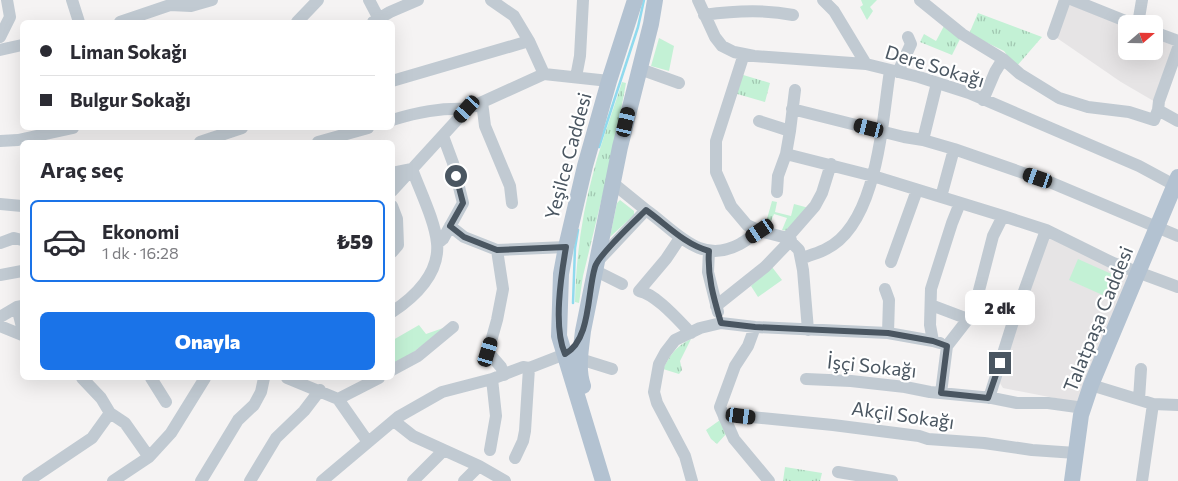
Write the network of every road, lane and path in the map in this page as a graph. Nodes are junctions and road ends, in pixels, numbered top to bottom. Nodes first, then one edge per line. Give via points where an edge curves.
1 (72, 0) edge
2 (182, 0) edge
3 (212, 0) edge
4 (318, 0) edge
5 (369, 0) edge
6 (418, 0) edge
7 (491, 0) edge
8 (583, 0) edge
9 (635, 0) edge
10 (655, 0) edge
11 (698, 0) edge
12 (823, 0) edge
13 (920, 0) edge
14 (1065, 0) edge
15 (1072, 0) edge
16 (1142, 0) edge
17 (7, 2) edge
18 (170, 5) junction
19 (704, 15) junction
20 (793, 15) dead end
21 (1140, 15) edge
22 (1118, 18) edge
23 (78, 20) edge
24 (126, 20) edge
25 (299, 20) edge
26 (376, 20) edge
27 (378, 20) edge
28 (1053, 34) dead end
29 (1163, 35) edge
30 (0, 36) edge
31 (908, 37) dead end
32 (529, 41) junction
33 (1178, 41) edge
34 (20, 45) edge
35 (1178, 48) edge
36 (0, 50) edge
37 (744, 54) junction
38 (1003, 59) junction
39 (866, 64) junction
40 (640, 70) junction
41 (894, 71) junction
42 (544, 74) junction
43 (576, 77) junction
44 (395, 80) edge
45 (609, 81) junction
46 (679, 83) dead end
47 (937, 83) junction
48 (795, 90) dead end
49 (984, 100) junction
50 (482, 102) junction
51 (467, 109) junction
52 (792, 109) junction
53 (1158, 110) junction
54 (395, 119) edge
55 (759, 121) dead end
56 (1178, 121) edge
57 (65, 130) edge
58 (236, 130) edge
59 (361, 130) edge
60 (790, 130) junction
61 (882, 131) junction
62 (443, 136) junction
63 (24, 140) edge
64 (206, 140) edge
65 (325, 140) edge
66 (923, 140) junction
67 (0, 141) edge
68 (20, 141) edge
69 (954, 149) junction
70 (786, 154) junction
71 (831, 164) junction
72 (412, 170) junction
73 (395, 173) edge
74 (873, 176) junction
75 (1176, 183) edge
76 (614, 184) junction
77 (395, 188) edge
78 (917, 190) junction
79 (777, 192) dead end
80 (941, 197) junction
81 (512, 203) dead end
82 (960, 203) junction
83 (0, 204) edge
84 (20, 206) edge
85 (646, 210) junction
86 (395, 214) edge
87 (1003, 216) junction
88 (450, 226) junction
89 (1157, 226) junction
90 (1046, 230) junction
91 (760, 231) junction
92 (1178, 236) edge
93 (680, 238) junction
94 (789, 239) junction
95 (20, 240) edge
96 (0, 243) edge
97 (437, 244) junction
98 (566, 247) junction
99 (395, 248) edge
100 (497, 250) junction
101 (709, 251) junction
102 (801, 259) junction
103 (891, 262) dead end
104 (595, 267) junction
105 (20, 271) edge
106 (1139, 271) junction
107 (0, 275) edge
108 (622, 284) dead end
109 (1178, 287) edge
110 (885, 289) dead end
111 (931, 305) junction
112 (716, 306) junction
113 (20, 307) edge
114 (395, 310) edge
115 (0, 317) edge
116 (968, 319) junction
117 (721, 323) junction
118 (0, 326) edge
119 (452, 327) dead end
120 (755, 327) junction
121 (808, 330) junction
122 (691, 333) junction
123 (888, 333) junction
124 (20, 334) edge
125 (933, 341) junction
126 (947, 346) junction
127 (572, 357) junction
128 (395, 368) edge
129 (529, 368) junction
130 (612, 369) dead end
131 (1141, 370) dead end
132 (806, 379) dead end
133 (84, 380) edge
134 (152, 380) edge
135 (204, 380) edge
136 (264, 380) edge
137 (292, 380) edge
138 (375, 380) edge
139 (496, 380) junction
140 (1092, 385) junction
141 (320, 390) junction
142 (941, 393) junction
143 (988, 398) junction
144 (338, 399) junction
145 (1139, 400) junction
146 (166, 402) dead end
147 (1153, 404) junction
148 (1178, 405) edge
149 (1084, 408) junction
150 (110, 413) junction
151 (724, 417) junction
152 (396, 422) junction
153 (368, 442) junction
154 (444, 450) junction
155 (490, 450) dead end
156 (1076, 453) junction
157 (149, 457) junction
158 (515, 458) dead end
159 (479, 466) junction
160 (838, 472) dead end
161 (28, 481) edge
162 (113, 481) edge
163 (201, 481) edge
164 (250, 481) edge
165 (322, 481) edge
166 (332, 481) edge
167 (413, 481) edge
168 (464, 481) edge
169 (505, 481) edge
170 (603, 481) edge
171 (613, 481) edge
172 (692, 481) edge
173 (769, 481) edge
174 (892, 481) edge
175 (1072, 481) edge
176 (1142, 481) edge

1 - 23 street
2 - 18 street
3 - 18 street via 191,6
4 - 25 street
5 - 26 street
6 - 27 street
7 - 32 street via 514,16
8 - 43 street
9 - 45 main road, Yeşilce Caddesi
10 - 40 main road
11 - 19 street, Dere Sokağı
12 - 39 street via 834,11
13 - 38 street via 962,34
14 - 28 street
15 - 22 street
16 - 21 street
17 - 30 street via 10,16
18 - 24 street
19 - 20 street via 733,11
19 - 37 street, Dere Sokağı via 722,46
29 - 33 street
31 - 41 street via 911,44
32 - 42 street
32 - 44 street
34 - 36 street
35 - 53 street
37 - 39 street, Dere Sokağı
37 - 91 street via 716,141 716,172 731,206 747,225
38 - 49 street
38 - 53 street via 1020,74 1059,98 1154,120
39 - 41 street, Dere Sokağı
40 - 46 street
40 - 76 main road via 620,146
41 - 47 street, Dere Sokağı
41 - 61 street
42 - 43 street
42 - 50 street
43 - 45 street
45 - 98 main road, Yeşilce Caddesi
47 - 49 street, Dere Sokağı
47 - 66 street
48 - 52 street
49 - 75 street, Dere Sokağı
50 - 51 street
50 - 81 street via 485,126 510,186
51 - 54 street via 444,108
51 - 62 street
52 - 60 street
52 - 61 street
53 - 56 street
55 - 60 street
57 - 63 street
58 - 64 street
59 - 65 street
60 - 70 street
61 - 66 street
61 - 74 street
62 - 72 street
62 - 88 street via 463,203
66 - 69 street
67 - 68 street
69 - 80 street
69 - 89 street via 1052,183
70 - 71 street
70 - 79 street via 778,176
71 - 74 street
71 - 94 street via 822,192
72 - 73 street
72 - 77 street
72 - 97 street
74 - 78 street
74 - 102 street via 858,216 843,236 827,249
75 - 89 main road, Talatpaşa Caddesi
76 - 85 street
76 - 104 main road
78 - 80 street
78 - 103 street
80 - 82 street
82 - 87 street
82 - 111 street via 931,289
83 - 84 street
85 - 93 street
85 - 104 street
86 - 99 street via 398,245
87 - 90 street
87 - 116 street via 993,236 976,302
88 - 97 street
88 - 100 street via 464,237
89 - 92 street
89 - 106 main road, Talatpaşa Caddesi
90 - 106 street via 1113,263
90 - 143 street
91 - 94 street
91 - 101 street via 739,245
93 - 101 street
93 - 122 street via 639,291 664,307
94 - 102 street via 799,250
94 - 112 street via 765,267
95 - 96 street via 14,238
97 - 114 street via 434,264 425,283
98 - 100 street
98 - 127 main road, Yeşilce Caddesi via 561,274 559,336
100 - 139 street via 503,289 488,352 501,367
101 - 112 street via 708,272
102 - 121 street
104 - 108 street
104 - 127 main road via 583,331
105 - 107 street
106 - 109 street
106 - 140 main road, Talatpaşa Caddesi
110 - 123 street via 889,300
111 - 116 street
111 - 125 street
112 - 117 street
113 - 115 street
116 - 126 street
117 - 120 street
117 - 122 street
118 - 124 street
119 - 128 street via 418,356
120 - 121 street
120 - 151 street via 726,389 720,408
121 - 123 street
122 - 172 street via 675,340 665,352 656,375 654,392 685,456
123 - 125 street
125 - 126 street
126 - 142 street
127 - 129 street
127 - 130 street
127 - 170 main road
127 - 171 main road
129 - 139 street via 523,367
129 - 158 street via 525,431
131 - 145 street
132 - 142 street, İşçi Sokağı via 851,381
133 - 150 street
134 - 146 street
135 - 157 street via 171,433
136 - 163 street via 254,406 238,420
137 - 141 street
138 - 144 street
139 - 152 street via 443,398
139 - 155 street via 496,416
140 - 145 street
140 - 149 main road, Talatpaşa Caddesi
141 - 144 street
141 - 164 street via 276,438
142 - 143 street, İşçi Sokağı
143 - 149 street, İşçi Sokağı
144 - 153 street
145 - 147 street
147 - 148 street
147 - 176 street
149 - 156 main road, Talatpaşa Caddesi
150 - 157 street via 125,423
150 - 161 street via 92,438
151 - 156 street, Akçil Sokağı via 833,425 928,439
151 - 173 street via 734,439
152 - 153 street
152 - 154 street via 413,436
152 - 166 street
153 - 165 street
154 - 159 street
154 - 167 street
156 - 175 main road, Talatpaşa Caddesi
157 - 162 street
159 - 168 street
159 - 169 street
160 - 174 street

